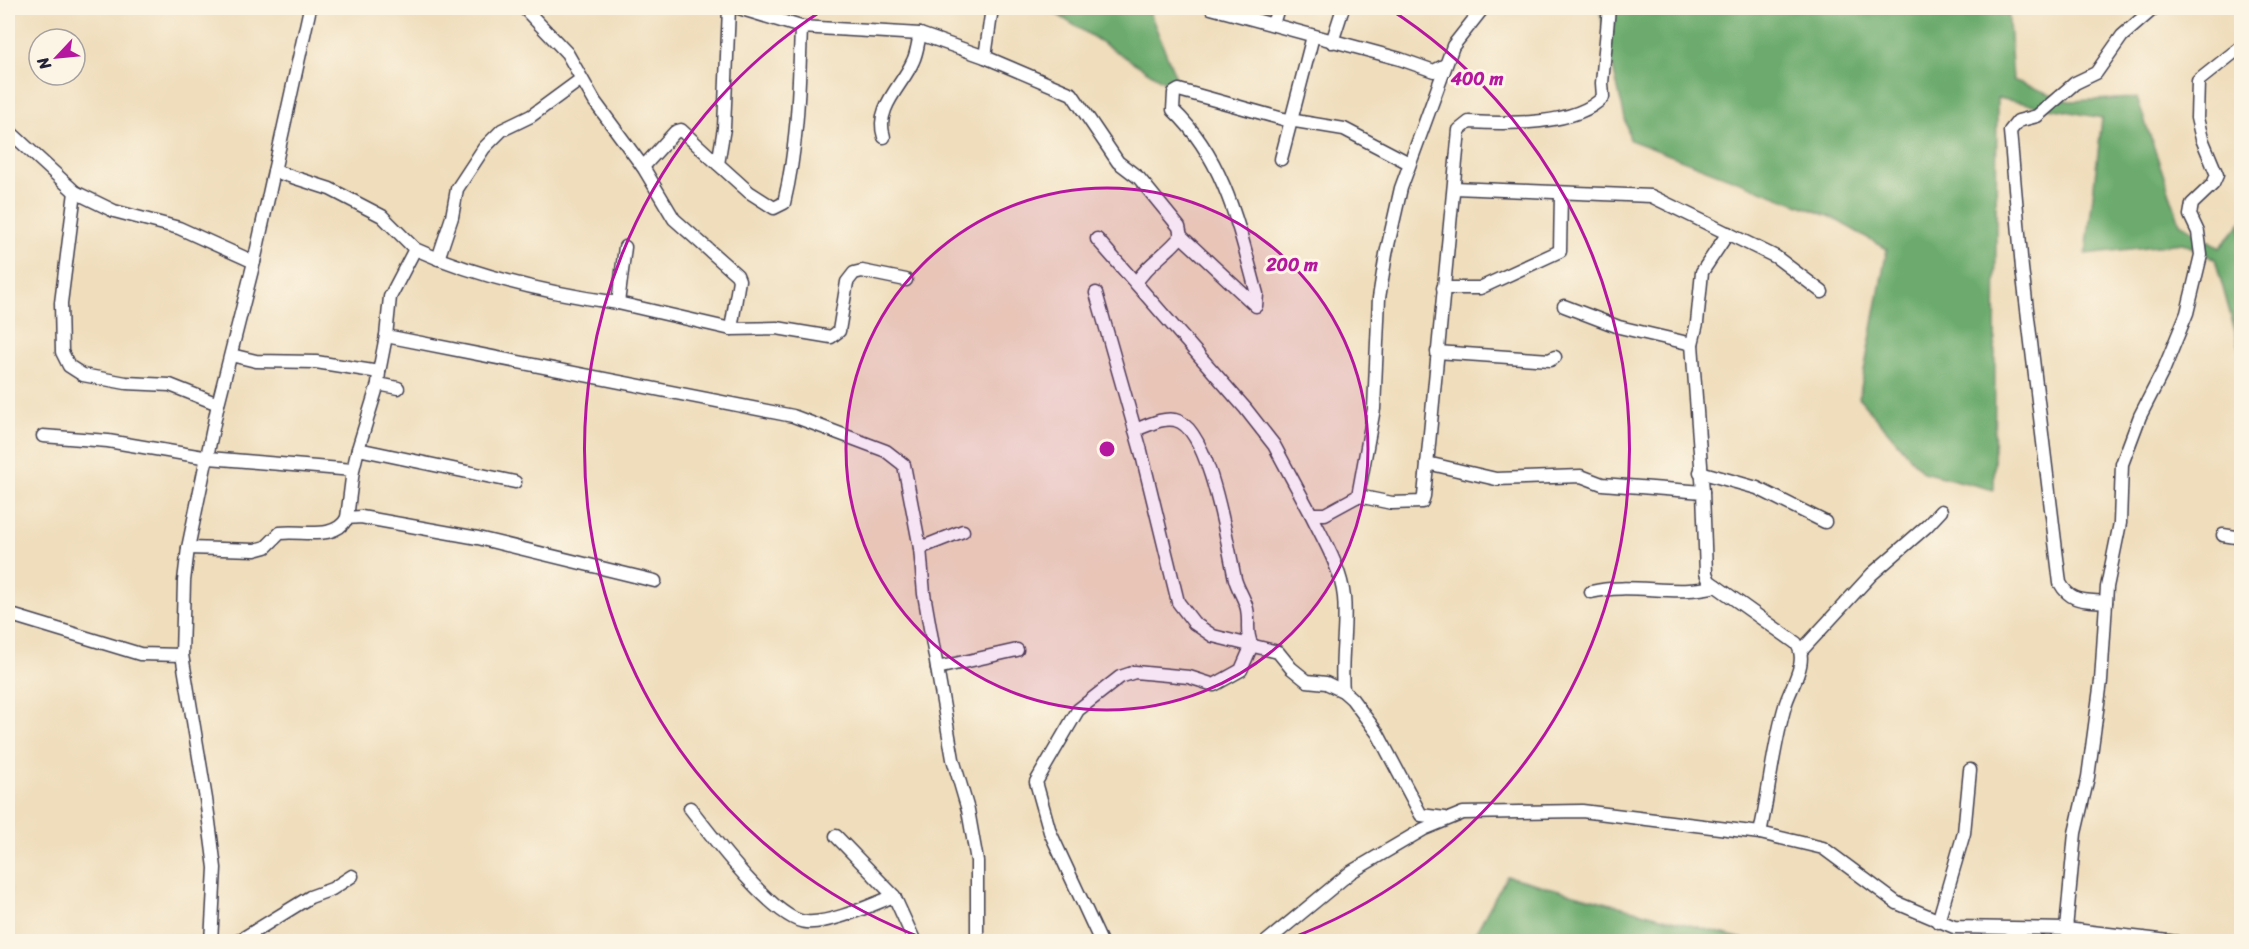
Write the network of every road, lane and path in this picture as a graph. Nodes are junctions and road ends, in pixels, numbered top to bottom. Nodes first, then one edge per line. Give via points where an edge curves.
1 (310, 8) edge
2 (524, 8) edge
3 (729, 8) edge
4 (739, 8) edge
5 (992, 8) edge
6 (1211, 8) edge
7 (1278, 8) edge
8 (1343, 8) edge
9 (1483, 8) edge
10 (1609, 8) edge
11 (2154, 8) edge
12 (1273, 24) junction
13 (801, 27) junction
14 (921, 34) junction
15 (1313, 36) junction
16 (1332, 42) junction
17 (2241, 46) edge
18 (985, 57) junction
19 (1444, 65) junction
20 (580, 80) junction
21 (1290, 120) junction
22 (8, 130) edge
23 (884, 136) dead end
24 (1281, 159) dead end
25 (1408, 163) junction
26 (718, 164) junction
27 (643, 167) junction
28 (274, 171) junction
29 (1454, 188) junction
30 (75, 192) junction
31 (1561, 194) junction
32 (1728, 233) junction
33 (1181, 236) junction
34 (1096, 239) dead end
35 (625, 247) dead end
36 (415, 249) junction
37 (438, 259) junction
38 (254, 262) junction
39 (906, 280) dead end
40 (1136, 283) junction
41 (1443, 288) junction
42 (1822, 292) dead end
43 (1096, 293) dead end
44 (618, 303) junction
45 (1564, 306) dead end
46 (730, 329) junction
47 (386, 336) junction
48 (1692, 344) junction
49 (1437, 352) junction
50 (231, 355) junction
51 (1555, 357) dead end
52 (378, 378) junction
53 (398, 388) dead end
54 (218, 404) junction
55 (1135, 430) junction
56 (43, 436) dead end
57 (358, 448) junction
58 (209, 458) junction
59 (1427, 463) junction
60 (353, 470) junction
61 (1700, 472) junction
62 (514, 482) dead end
63 (1703, 492) junction
64 (1358, 496) junction
65 (1941, 511) dead end
66 (1311, 514) junction
67 (347, 518) junction
68 (1825, 522) dead end
69 (963, 531) dead end
70 (2223, 535) dead end
71 (2241, 538) edge
72 (188, 548) junction
73 (920, 548) junction
74 (655, 581) dead end
75 (1716, 586) junction
76 (1591, 592) dead end
77 (2106, 602) junction
78 (8, 614) edge
79 (1252, 645) junction
80 (1017, 650) dead end
81 (1802, 650) junction
82 (182, 655) junction
83 (937, 668) junction
84 (1343, 691) junction
85 (1970, 770) dead end
86 (690, 808) dead end
87 (1445, 818) junction
88 (1760, 833) junction
89 (836, 836) dead end
90 (352, 876) dead end
91 (894, 896) junction
92 (1938, 922) junction
93 (2066, 929) junction
94 (211, 942) edge
95 (237, 942) edge
96 (915, 942) edge
97 (977, 942) edge
98 (1101, 942) edge
99 (1266, 942) edge
100 (2177, 942) edge

1 - 28 street
2 - 20 street via 556,38
3 - 26 street via 724,128
4 - 13 street
5 - 18 street
6 - 12 street
7 - 12 street
8 - 16 street
9 - 19 street via 1452,46
10 - 29 street via 1603,97 1594,106 1556,119 1469,122 1459,130
11 - 77 street via 2122,36 2096,73 2075,83 2037,116 2018,121 2010,131 2022,268 2060,583 2066,595
12 - 15 street
13 - 14 street
13 - 26 street via 798,113 784,203 774,208
14 - 18 street
14 - 23 street via 913,61 886,106 881,127
15 - 16 street
15 - 21 street
16 - 19 street via 1434,71
17 - 77 street via 2198,81 2197,118 2217,175 2192,204 2190,215 2198,232 2201,255 2187,313 2122,464 2120,523
18 - 33 street via 1072,94 1118,162 1139,178 1179,227
19 - 25 street
20 - 27 street
20 - 37 street via 531,116 502,130 484,148 457,189
21 - 24 street
21 - 25 street via 1344,129
21 - 33 street via 1179,90 1174,93 1173,110 1198,135 1232,204 1257,294 1256,306
22 - 30 street
25 - 64 street via 1379,298 1374,409
26 - 27 street via 681,130
27 - 46 street via 674,219 739,280
28 - 36 street via 330,189 382,216
28 - 38 street
29 - 31 street
29 - 41 street
30 - 38 street via 114,211 179,228
30 - 54 street via 61,303 62,352 69,366 83,375 126,383 170,385
31 - 32 street via 1651,196
31 - 41 street via 1560,251 1480,288
32 - 42 street via 1776,257
32 - 48 street via 1702,272
33 - 40 street via 1145,268
34 - 40 street
35 - 44 street
36 - 37 street
36 - 47 street via 390,297
37 - 44 street via 532,287
38 - 50 street
39 - 46 street via 862,271 854,273 847,282 839,331 831,337 777,328
40 - 66 street via 1274,444
41 - 49 street
43 - 55 street
44 - 46 street
45 - 48 street via 1619,327
47 - 52 street
47 - 73 street via 793,416 830,428 886,451 904,465
48 - 61 street
49 - 51 street via 1550,360
49 - 59 street
50 - 52 street via 256,361 316,362
50 - 54 street
52 - 53 street
52 - 57 street
54 - 58 street
55 - 79 street via 1178,602 1194,623 1213,636
55 - 79 street via 1165,419 1176,420 1186,425 1197,441 1210,476 1236,582 1248,610 1246,635
56 - 58 street via 108,441
57 - 60 street
57 - 62 street
58 - 60 street
58 - 72 street
59 - 63 street via 1496,479 1581,476 1602,484
59 - 64 street via 1422,502 1392,503
60 - 67 street
61 - 63 street
61 - 68 street via 1757,488
63 - 75 street via 1706,573
64 - 66 street via 1325,514
65 - 81 street via 1872,574
66 - 84 street via 1332,558 1344,596 1340,662
67 - 72 street via 333,530 280,533 266,547 255,550
67 - 74 street via 467,535
69 - 73 street
70 - 71 street
72 - 82 street
73 - 83 street
75 - 76 street via 1696,591 1634,587
75 - 81 street
77 - 93 street via 2101,681 2088,777 2075,833
78 - 82 street via 140,654
79 - 84 street via 1278,652 1307,681 1326,683
79 - 98 street via 1241,670 1214,685 1189,677 1135,672 1120,677 1078,710 1036,782 1050,832
80 - 83 street
81 - 88 street via 1784,708
82 - 94 street via 215,868
83 - 97 street via 977,861
84 - 87 street via 1378,734 1421,815
85 - 92 street via 1964,833
86 - 91 street via 772,904 792,918 821,921
87 - 88 street via 1463,813 1582,811
87 - 99 street via 1351,872
88 - 92 street via 1823,849 1877,891
89 - 91 street
90 - 95 street
91 - 96 street
92 - 93 street via 1973,929
93 - 100 street

